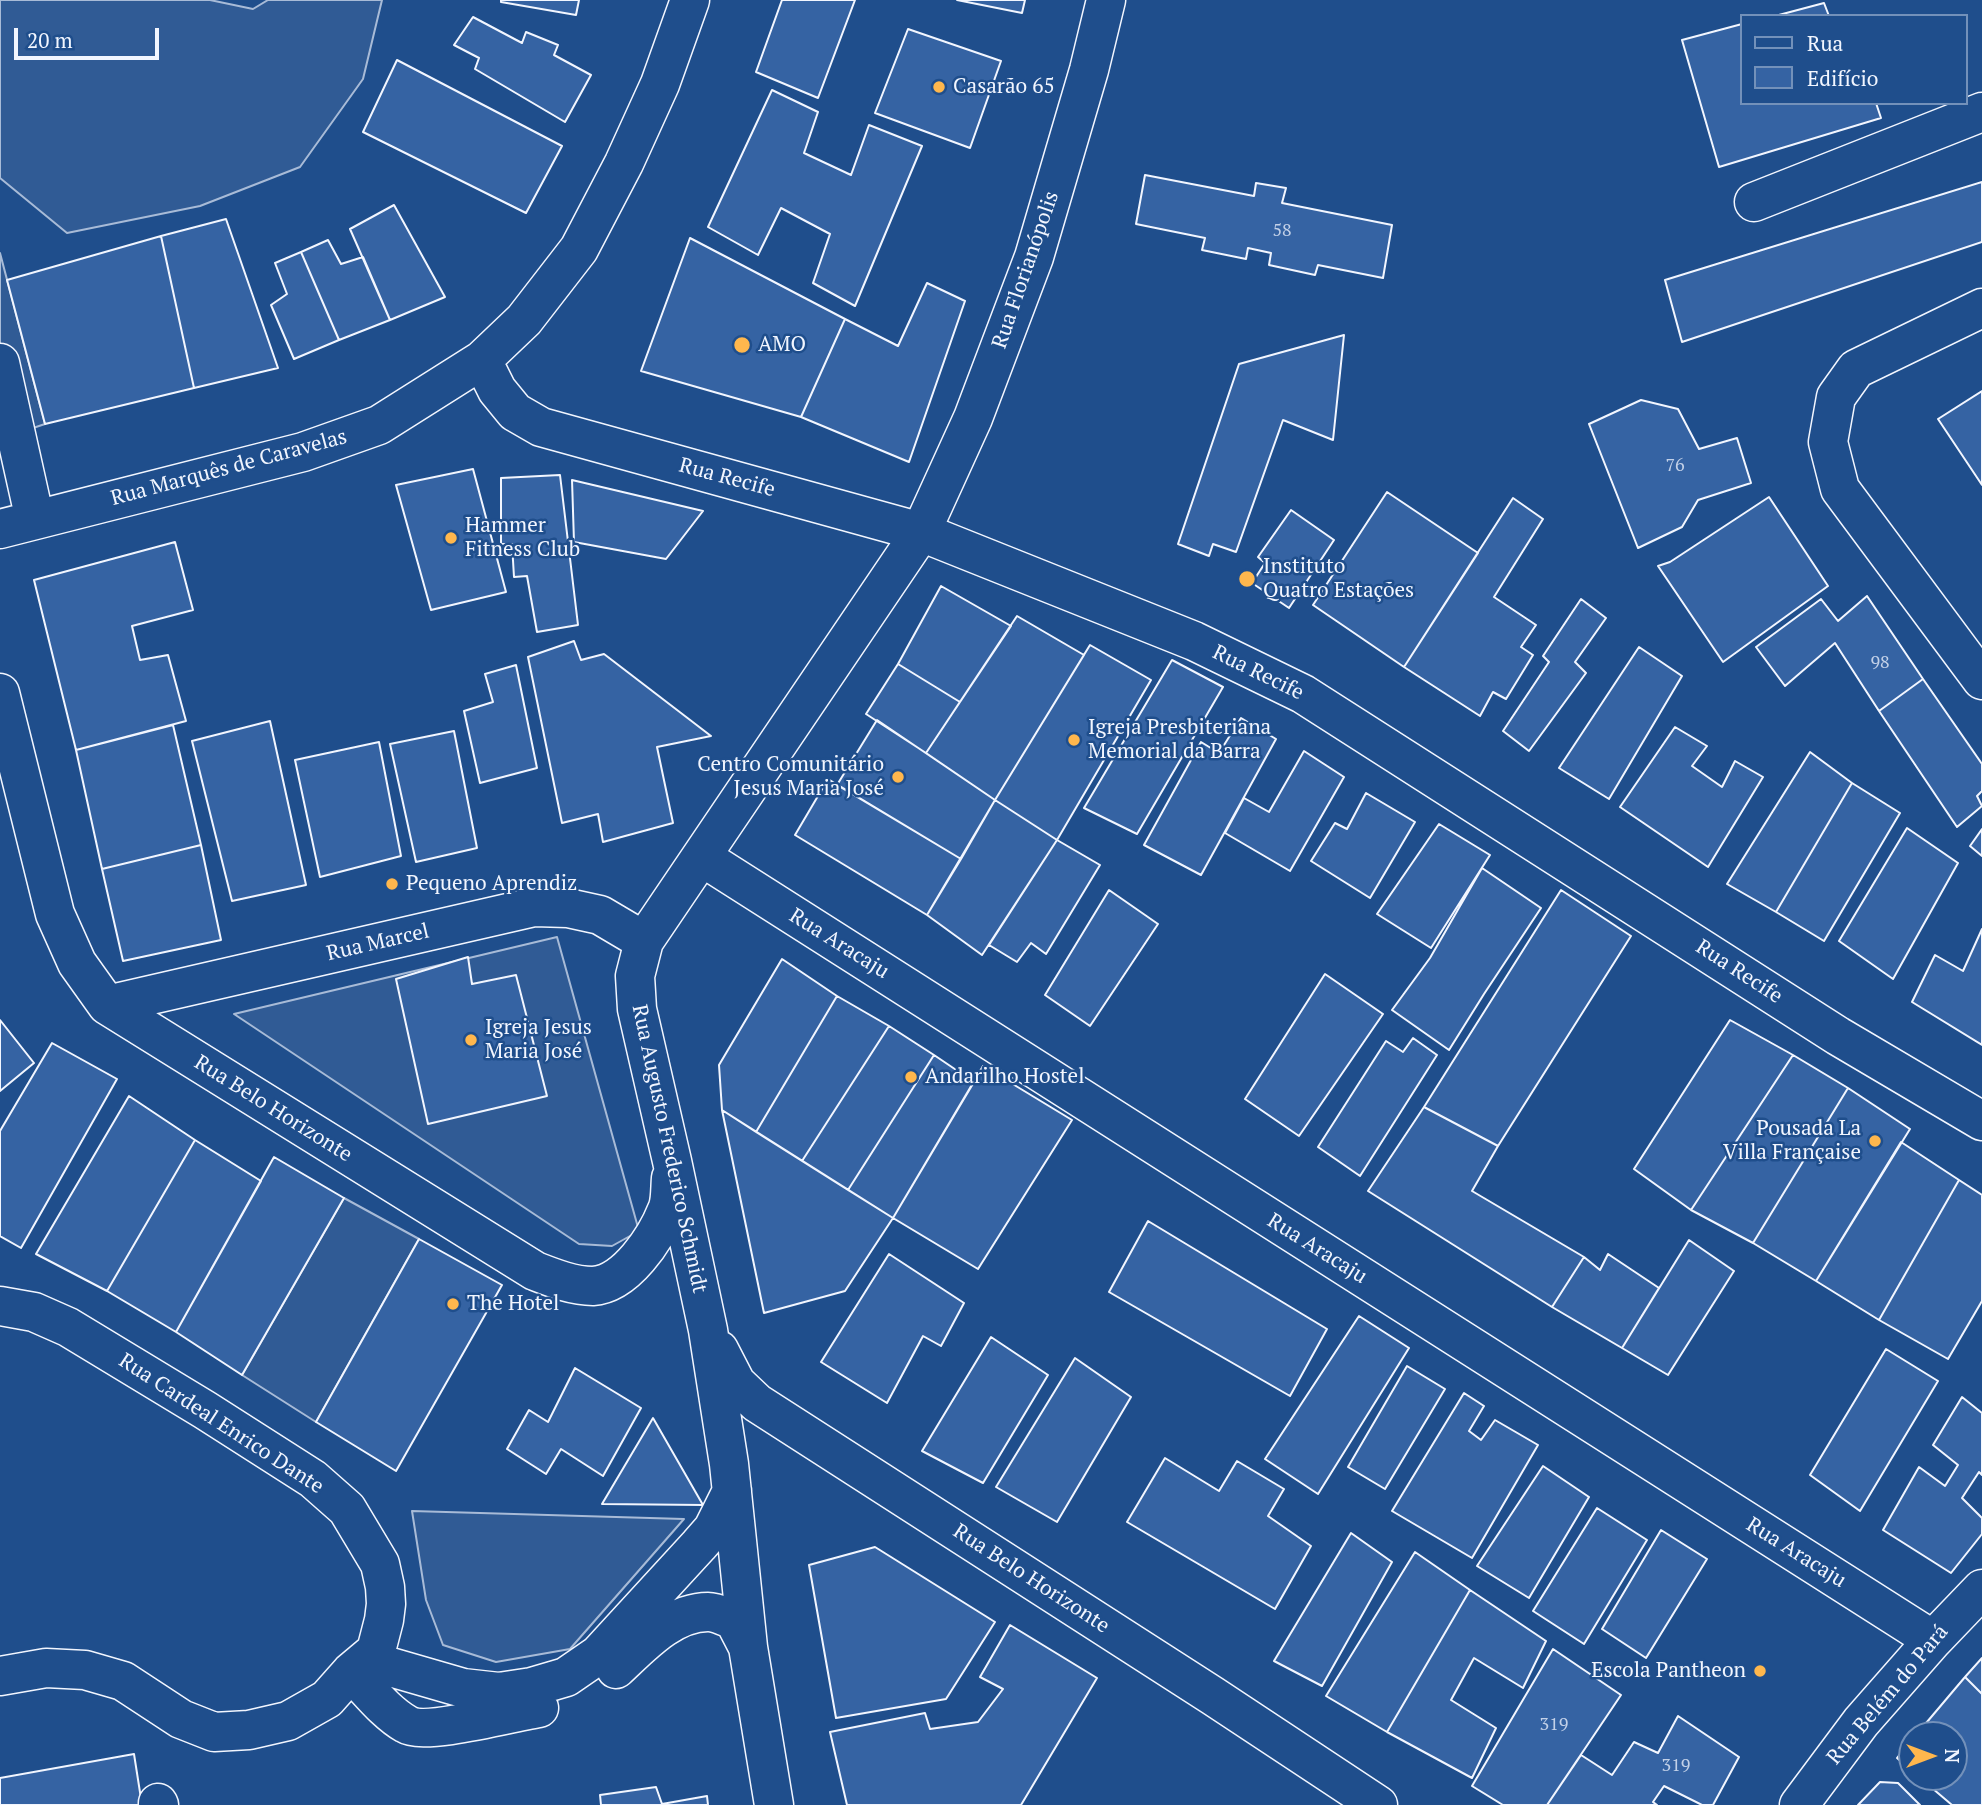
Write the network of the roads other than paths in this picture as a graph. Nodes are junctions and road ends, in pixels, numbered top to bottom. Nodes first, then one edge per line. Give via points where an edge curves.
1 (690, 0) edge
2 (1106, 0) edge
3 (1982, 112) edge
4 (1754, 202) dead end
5 (1982, 308) edge
6 (482, 360) junction
7 (0, 363) edge
8 (17, 524) edge
9 (921, 532) junction
10 (1982, 680) edge
11 (0, 692) edge
12 (702, 857) junction
13 (644, 941) junction
14 (107, 1005) junction
15 (1982, 1121) edge
16 (672, 1161) junction
17 (0, 1306) edge
18 (708, 1330) junction
19 (732, 1491) junction
20 (1982, 1589) edge
21 (1933, 1640) junction
22 (748, 1647) junction
23 (351, 1672) junction
24 (0, 1676) edge
25 (774, 1805) edge
26 (1378, 1805) edge
27 (1798, 1805) edge

1 - 6 street, Rua Marquês de Caravelas via 660,84 579,249 524,320
2 - 9 street, Rua Florianópolis via 1034,257 973,418
3 - 4 street
5 - 10 street via 1856,369 1836,397 1828,442 1840,489
6 - 8 street, Rua Marquês de Caravelas via 379,425 303,452
6 - 9 street, Rua Recife via 515,412 541,427
7 - 8 street
9 - 12 street, Rua Augusto Frederico Schmidt
9 - 15 street, Rua Recife via 1194,641 1303,694 1838,1036
11 - 14 street, Rua Belo Horizonte via 55,914 77,963
12 - 13 street, Rua Augusto Frederico Schmidt
12 - 21 street, Rua Aracaju
13 - 14 street, Rua Marcel via 600,915 534,907
13 - 16 street, Rua Augusto Frederico Schmidt via 635,976 637,1009
14 - 16 street, Rua Belo Horizonte via 535,1271 563,1282 595,1286 623,1274 648,1246 668,1208
16 - 18 street, Rua Augusto Frederico Schmidt
17 - 23 street, Rua Cardeal Enrico Dante via 34,1312 68,1328 313,1479 347,1509 380,1564 386,1604 376,1651
18 - 19 street, Rua Augusto Frederico Schmidt
18 - 26 street, Rua Belo Horizonte via 736,1383 757,1403
19 - 22 street, Rua Augusto Frederico Schmidt
19 - 23 street via 713,1529 699,1545 598,1655 566,1676 499,1692 463,1688 387,1666
20 - 21 street, Rua Belém do Pará
21 - 27 street, Rua Belém do Pará via 1861,1722
22 - 23 street via 734,1620 709,1612 687,1616 644,1643 602,1683 574,1698 423,1728 408,1726
22 - 25 street, Rua Augusto Frederico Schmidt
23 - 24 street, Rua Cardeal Enrico Dante via 327,1699 288,1721 214,1732 181,1719 123,1681 85,1670 46,1668

